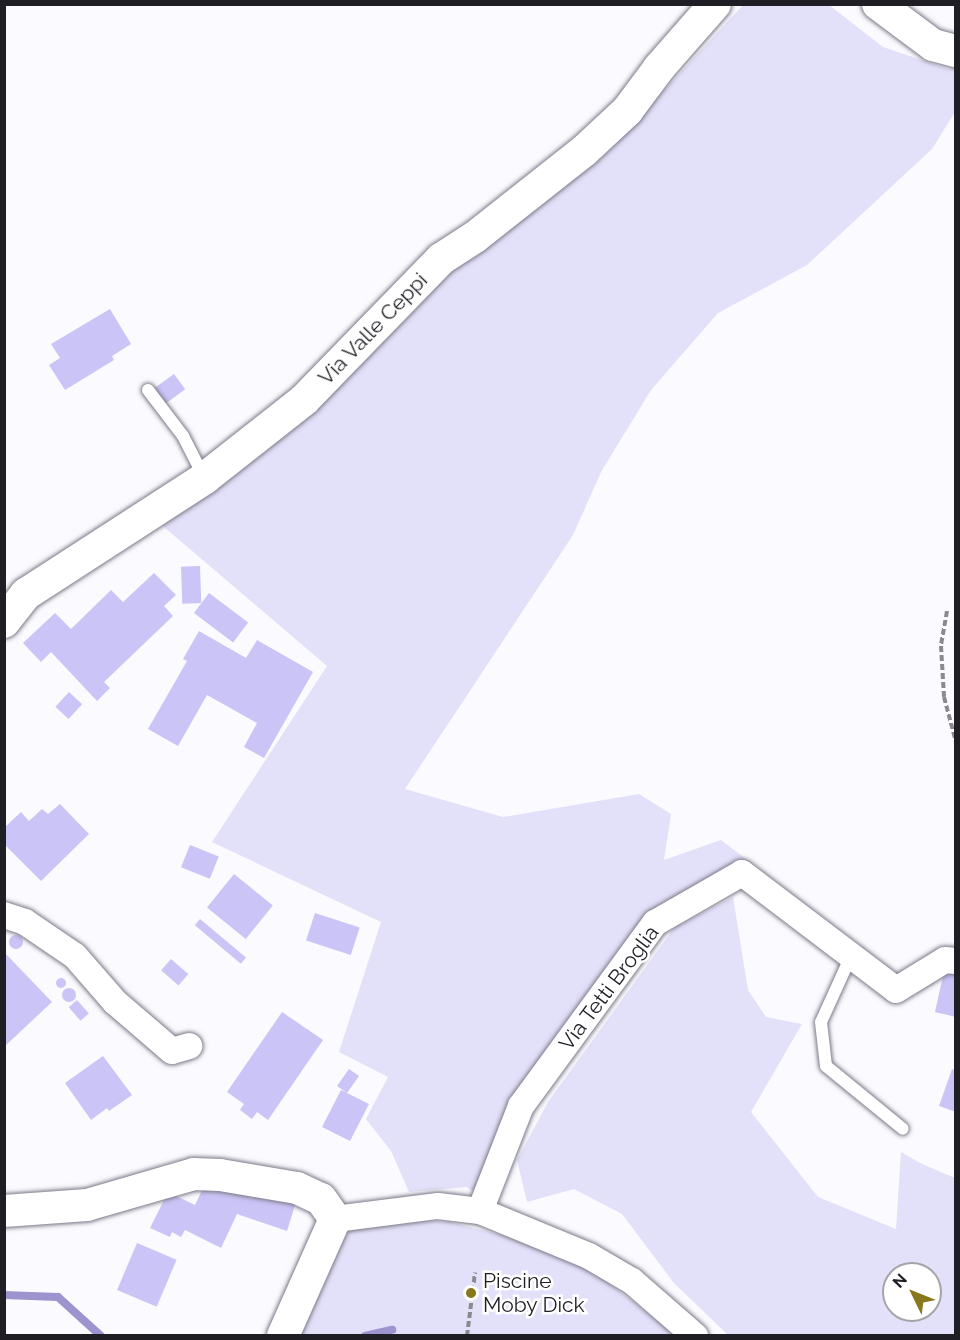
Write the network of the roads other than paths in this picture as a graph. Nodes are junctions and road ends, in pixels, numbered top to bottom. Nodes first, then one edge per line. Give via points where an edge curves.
1 (715, 4) edge
2 (878, 4) edge
3 (956, 51) edge
4 (147, 390) dead end
5 (205, 478) junction
6 (4, 622) edge
7 (4, 915) edge
8 (851, 956) junction
9 (956, 961) edge
10 (189, 1046) dead end
11 (903, 1129) dead end
12 (4, 1211) edge
13 (480, 1211) junction
14 (335, 1219) junction
15 (283, 1335) edge
16 (695, 1335) edge

1 - 5 street, Via Valle Ceppi via 627,111 566,165 441,259 304,400
2 - 3 street via 933,45
4 - 5 lane via 183,436
5 - 6 street, Via Valle Ceppi via 26,594
7 - 10 street via 25,922 75,956 115,1002 172,1051
8 - 9 street, Via Tetti Broglia via 896,990 945,960
8 - 11 lane via 821,1022 826,1066
8 - 13 street, Via Tetti Broglia via 742,873 655,923 521,1106
12 - 14 street via 87,1206 194,1174 297,1188 321,1199
13 - 14 street via 438,1206
13 - 16 street via 590,1256 632,1281
14 - 15 street

